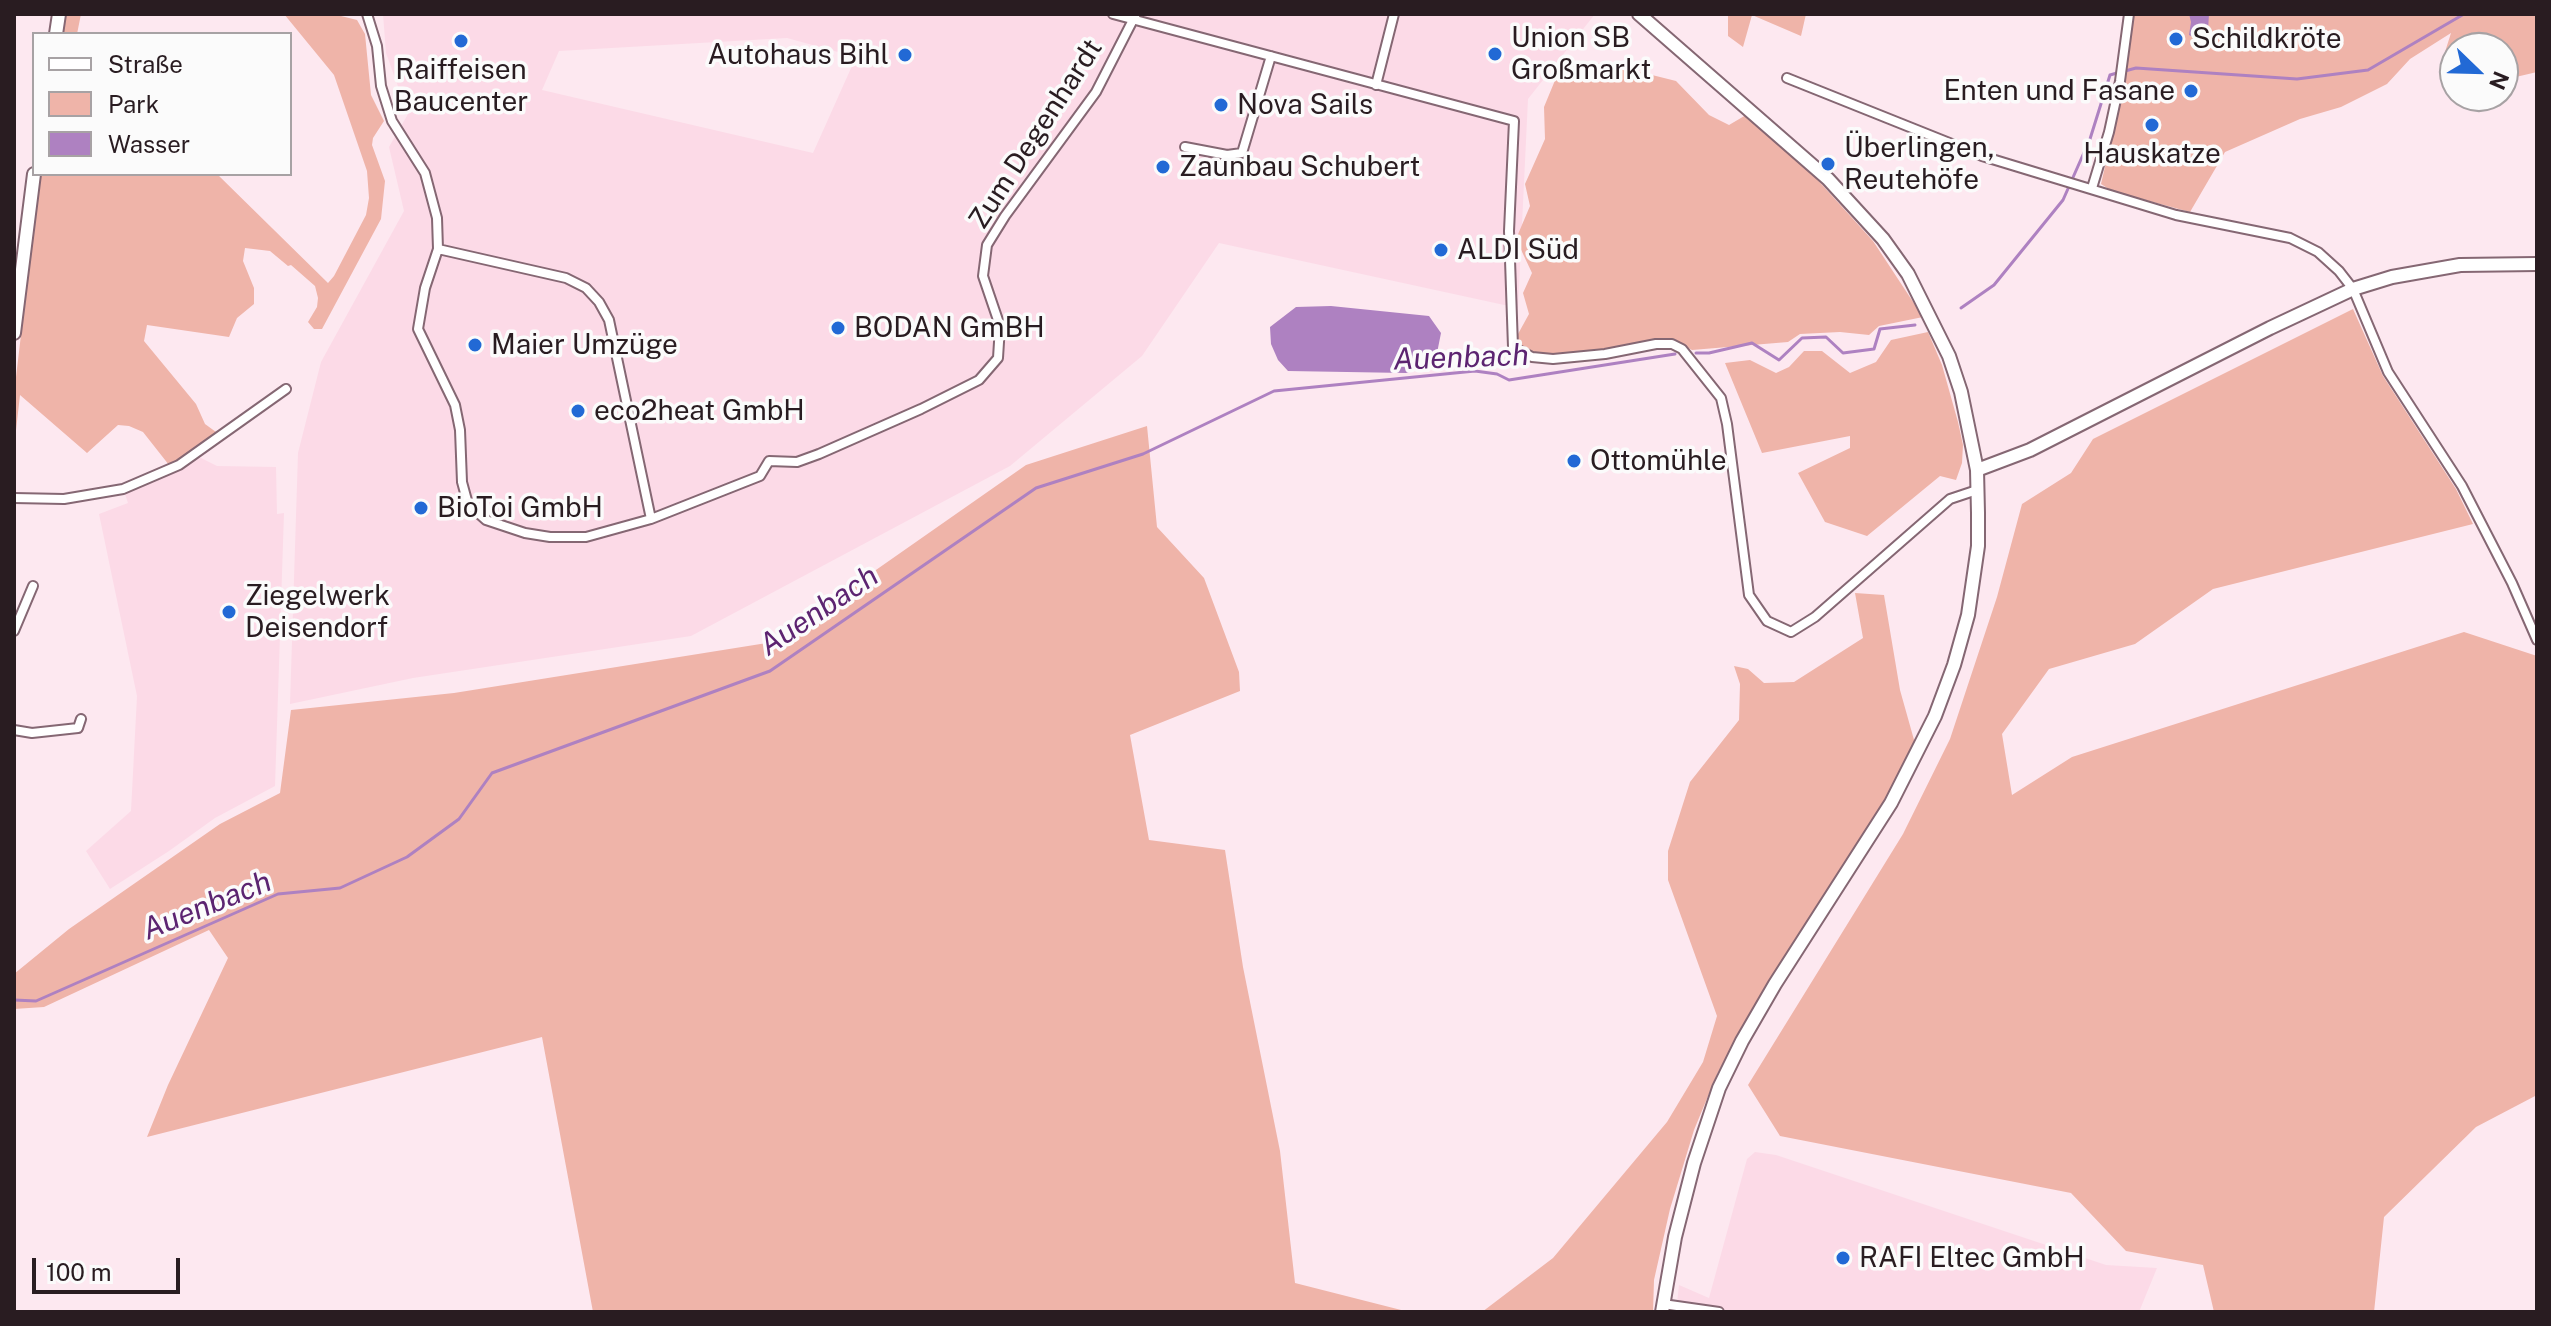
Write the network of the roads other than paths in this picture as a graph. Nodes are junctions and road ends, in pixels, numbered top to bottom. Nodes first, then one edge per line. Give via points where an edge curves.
1 (367, 14) edge
2 (1113, 14) edge
3 (1394, 14) edge
4 (1639, 14) edge
5 (2129, 14) edge
6 (1135, 17) edge
7 (1271, 56) junction
8 (1787, 78) dead end
9 (1376, 85) junction
10 (1185, 147) dead end
11 (34, 176) edge
12 (2092, 188) junction
13 (438, 249) junction
14 (2537, 264) edge
15 (2353, 289) junction
16 (14, 333) edge
17 (286, 389) dead end
18 (1977, 470) junction
19 (1977, 490) junction
20 (14, 498) edge
21 (651, 519) junction
22 (33, 586) dead end
23 (14, 631) edge
24 (2537, 640) edge
25 (81, 719) dead end
26 (14, 730) edge
27 (1662, 1308) edge
28 (1719, 1312) edge

1 - 13 street via 392,121 425,173 437,218
2 - 6 street
3 - 9 street
4 - 18 main road via 1802,154 1883,239 1908,274 1949,356
5 - 12 street via 2120,81
6 - 7 street
6 - 21 street, Zum Degenhardt via 1096,92 987,245 983,276 1000,326 998,358 979,380 797,462 769,461 760,476
7 - 9 street
7 - 10 street via 1242,153
8 - 12 street via 1982,156
9 - 19 street via 1514,121 1509,231 1513,347 1532,357 1553,359 1672,344 1682,349 1721,398 1749,595 1767,621 1791,632 1950,499
11 - 16 main road
12 - 15 street via 2176,215 2290,238 2318,252
13 - 21 street via 566,278 599,302 609,320
13 - 21 street via 417,322 455,405 468,504 486,520 550,537 586,537
14 - 15 main road via 2442,267
15 - 18 main road via 2030,450
15 - 24 street via 2388,372 2462,486
17 - 20 street via 179,465 123,489 74,498
18 - 19 main road
19 - 27 main road via 1974,578 1960,647 1944,691 1891,803 1775,984 1719,1088 1679,1223
22 - 23 street
25 - 26 street via 78,728
27 - 28 street

